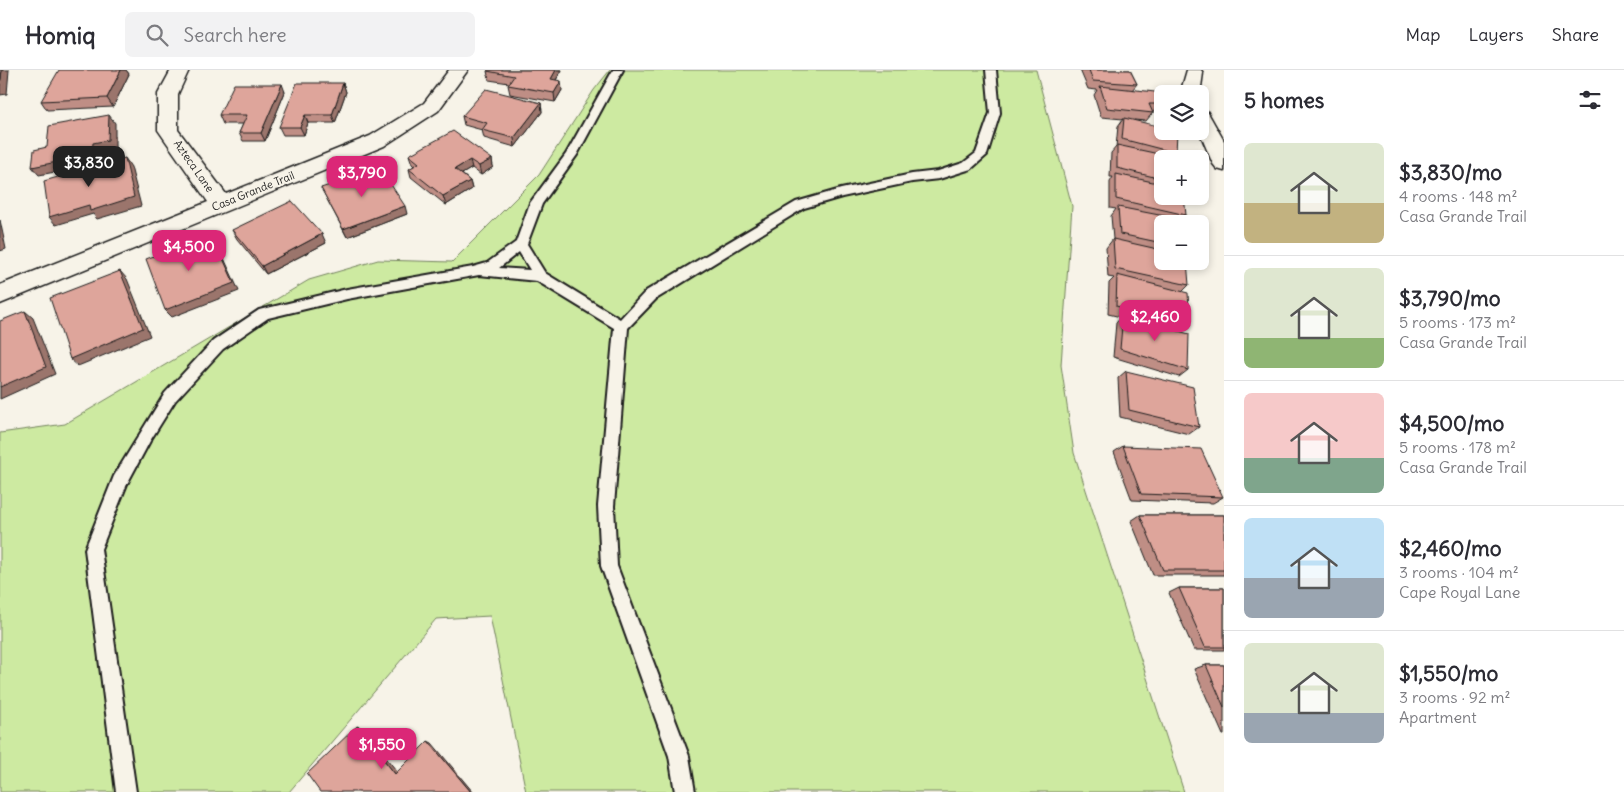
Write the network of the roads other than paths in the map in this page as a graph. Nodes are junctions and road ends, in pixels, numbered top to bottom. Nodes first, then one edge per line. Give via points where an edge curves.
1 (180, 70) edge
2 (459, 70) edge
3 (618, 70) edge
4 (991, 70) edge
5 (1194, 73) dead end
6 (1192, 85) edge
7 (1209, 130) edge
8 (1224, 164) edge
9 (221, 204) junction
10 (521, 244) junction
11 (478, 270) junction
12 (540, 276) junction
13 (0, 295) edge
14 (620, 326) junction
15 (126, 792) edge
16 (685, 792) edge

1 - 9 street, Azteca Lane via 168,94 168,130
2 - 9 street, Casa Grande Trail via 431,107 377,141
3 - 10 lane via 571,155 536,203
4 - 14 lane via 994,113 981,155 967,166 800,205 651,295
5 - 6 street
7 - 8 street
9 - 13 street, Casa Grande Trail
10 - 11 lane via 492,266
10 - 12 lane
11 - 12 lane
11 - 15 lane via 347,294 264,314 218,345 170,397 120,481 93,549
12 - 14 lane
14 - 16 lane via 606,506 609,566 679,756

